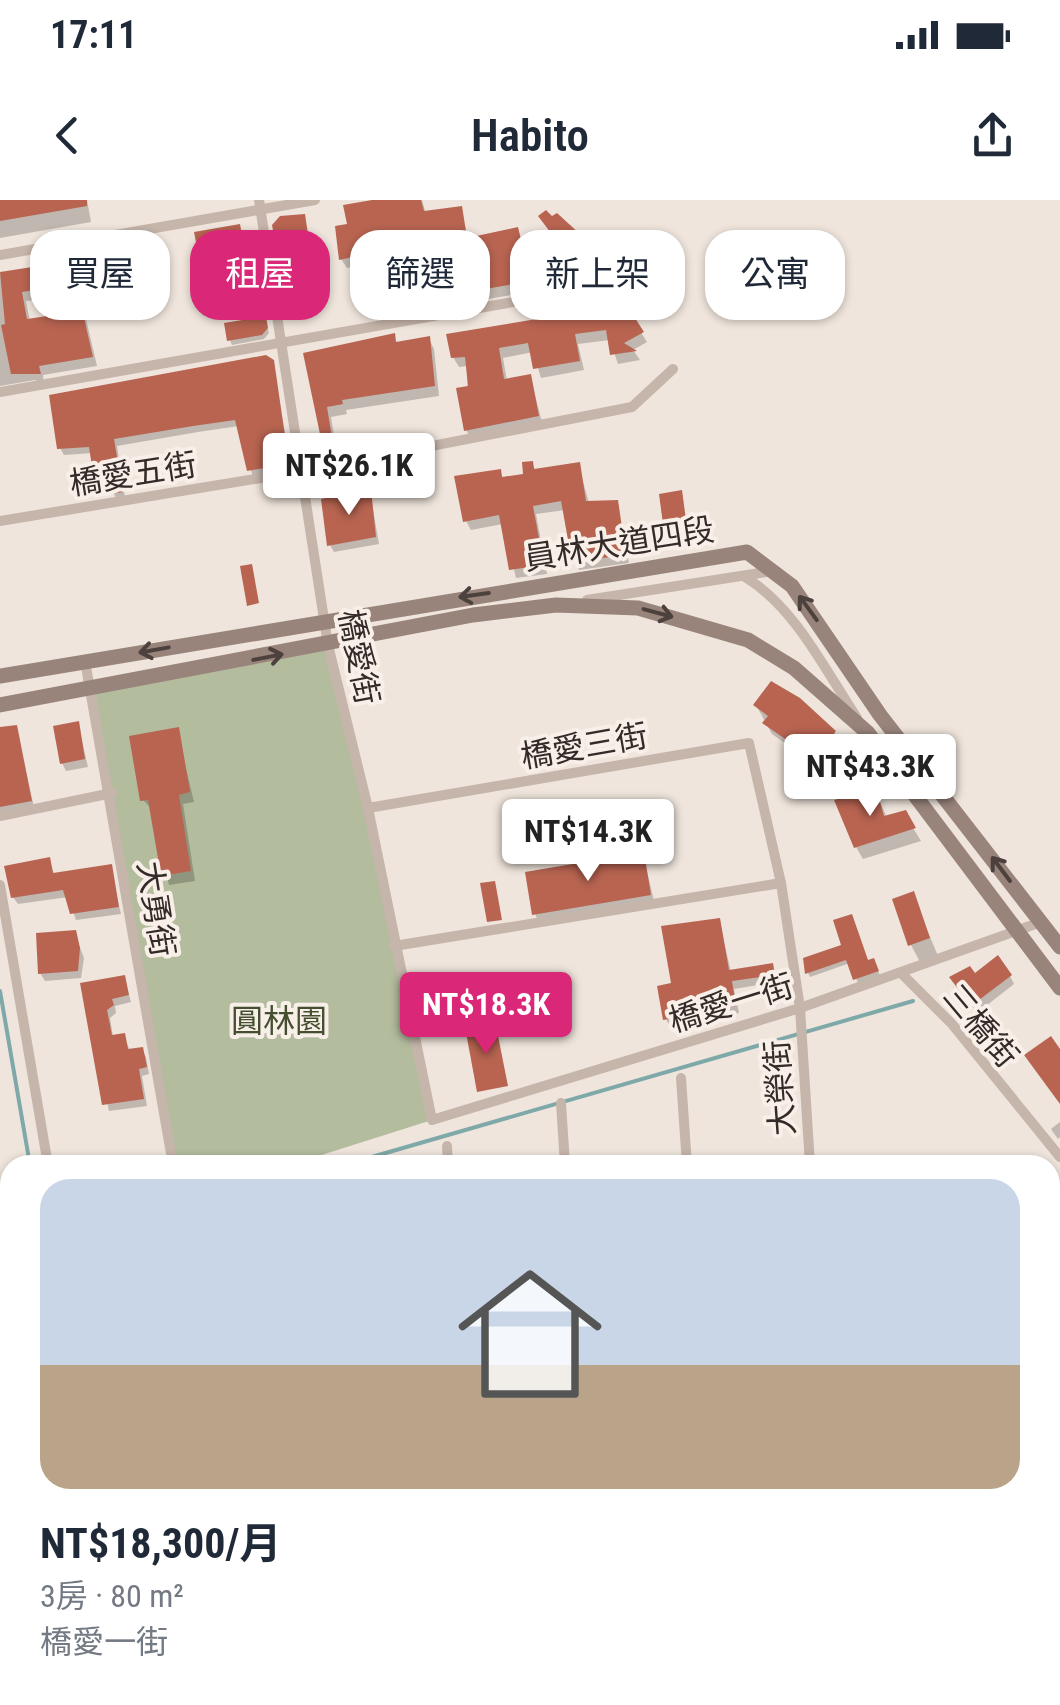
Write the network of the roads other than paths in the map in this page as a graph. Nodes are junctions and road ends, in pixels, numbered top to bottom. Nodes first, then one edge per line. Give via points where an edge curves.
1 (315, 200) edge
2 (260, 205) edge
3 (0, 255) edge
4 (510, 302) edge
5 (279, 342) junction
6 (672, 369) dead end
7 (0, 392) edge
8 (302, 471) junction
9 (0, 521) edge
10 (776, 570) junction
11 (744, 576) junction
12 (556, 605) junction
13 (326, 621) junction
14 (328, 645) junction
15 (85, 661) junction
16 (0, 676) edge
17 (89, 689) junction
18 (0, 705) edge
19 (868, 734) junction
20 (749, 743) joint
21 (112, 793) junction
22 (368, 808) junction
23 (0, 816) edge
24 (781, 883) junction
25 (0, 884) edge
26 (1041, 922) junction
27 (1020, 932) junction
28 (394, 946) junction
29 (1060, 947) edge
30 (902, 974) junction
31 (1060, 988) edge
32 (801, 1013) junction
33 (681, 1078) dead end
34 (561, 1103) dead end
35 (432, 1120) joint
36 (447, 1146) dead end
37 (46, 1155) edge
38 (171, 1155) edge
39 (447, 1155) edge
40 (564, 1155) edge
41 (686, 1155) edge
42 (809, 1155) edge
43 (1058, 1155) edge

1 - 2 street
2 - 3 street
2 - 5 street, 橋愛街
4 - 5 street
5 - 7 street
5 - 8 street, 橋愛街
6 - 8 street, 橋愛五街 via 632,406
8 - 9 street, 橋愛五街
8 - 13 street, 橋愛街
10 - 11 street
10 -> 13 main road, 員林大道四段 via 746,552
26 -> 10 main road
11 - 12 street
11 - 19 street via 788,616
12 - 14 main road, 員林大道四段
12 -> 19 main road, 員林大道四段 via 638,608 748,640 794,668
13 - 14 street, 橋愛街
13 -> 15 main road, 員林大道四段
17 -> 14 main road, 員林大道四段
14 - 22 street, 橋愛街
15 - 16 main road, 員林大道四段
15 - 17 street, 大勇街
17 - 18 main road, 員林大道四段
17 - 21 street, 大勇街
19 - 27 main road, 員林大道四段
20 - 22 street, 橋愛三街
20 - 24 street, 大榮街
21 - 23 street
21 - 38 street, 大勇街
22 - 28 street, 橋愛街
24 - 28 street
24 - 32 street, 大榮街
25 - 37 street
26 - 27 street, 橋愛一街
26 - 29 main road
27 - 30 street, 橋愛一街
27 - 31 main road, 員林大道四段
28 - 35 street, 橋愛街
30 - 32 street, 橋愛一街
30 - 43 street, 三橋街 via 952,1024
32 - 35 street, 橋愛一街
32 - 42 street, 大榮街
33 - 41 street
34 - 40 street
36 - 39 street

